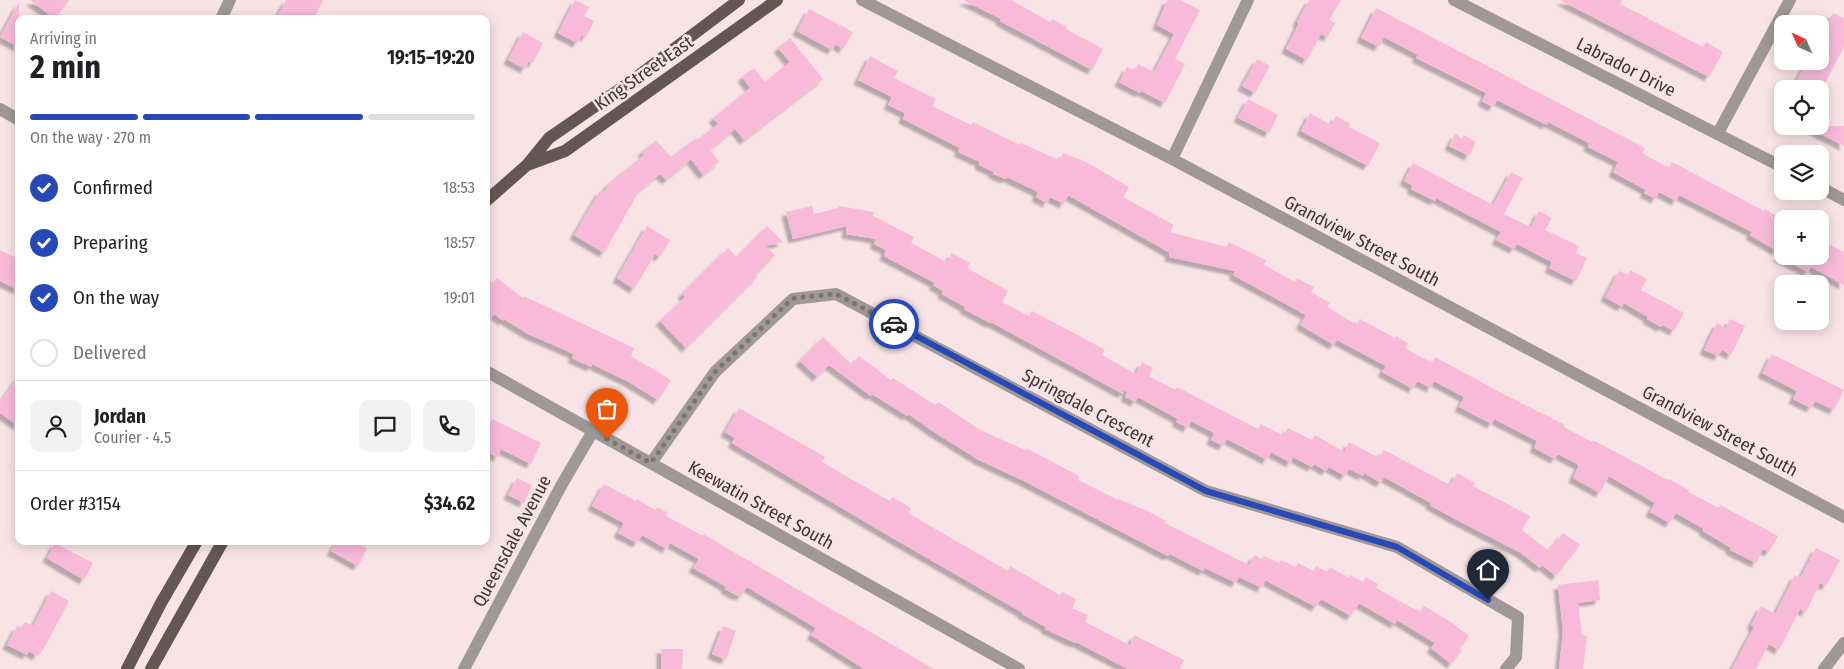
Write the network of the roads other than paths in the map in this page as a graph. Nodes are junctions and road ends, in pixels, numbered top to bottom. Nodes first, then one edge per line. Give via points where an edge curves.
1 (230, 0) edge
2 (739, 0) edge
3 (777, 0) edge
4 (862, 0) edge
5 (1248, 0) edge
6 (1454, 0) edge
7 (1790, 0) edge
8 (223, 15) edge
9 (0, 110) edge
10 (15, 118) edge
11 (1718, 133) junction
12 (1172, 159) junction
13 (1774, 163) edge
14 (527, 165) junction
15 (1829, 192) edge
16 (490, 197) edge
17 (1844, 200) edge
18 (490, 373) edge
19 (593, 431) junction
20 (651, 463) junction
21 (1844, 517) edge
22 (195, 545) edge
23 (221, 545) edge
24 (1844, 643) edge
25 (127, 669) edge
26 (151, 669) edge
27 (464, 669) edge
28 (1019, 669) edge
29 (1506, 669) edge
30 (1824, 669) edge

1 - 8 street
2 - 14 main road, King Street East via 549,138
3 - 14 main road, King Street East via 564,151
4 - 12 street, Grandview Street South
5 - 12 street
6 - 11 street, Labrador Drive
7 - 11 street
9 - 10 street
11 - 13 street, Labrador Drive
12 - 21 street, Grandview Street South
14 - 16 main road, King Street East
15 - 17 street
18 - 19 street, Keewatin Street South
19 - 20 street, Keewatin Street South
19 - 27 street, Queensdale Avenue
20 - 28 street, Keewatin Street South
20 - 29 street, Springdale Crescent via 715,372 793,298 836,294 1206,491 1397,547 1518,618 1516,657
22 - 25 main road
23 - 26 main road
24 - 30 street

